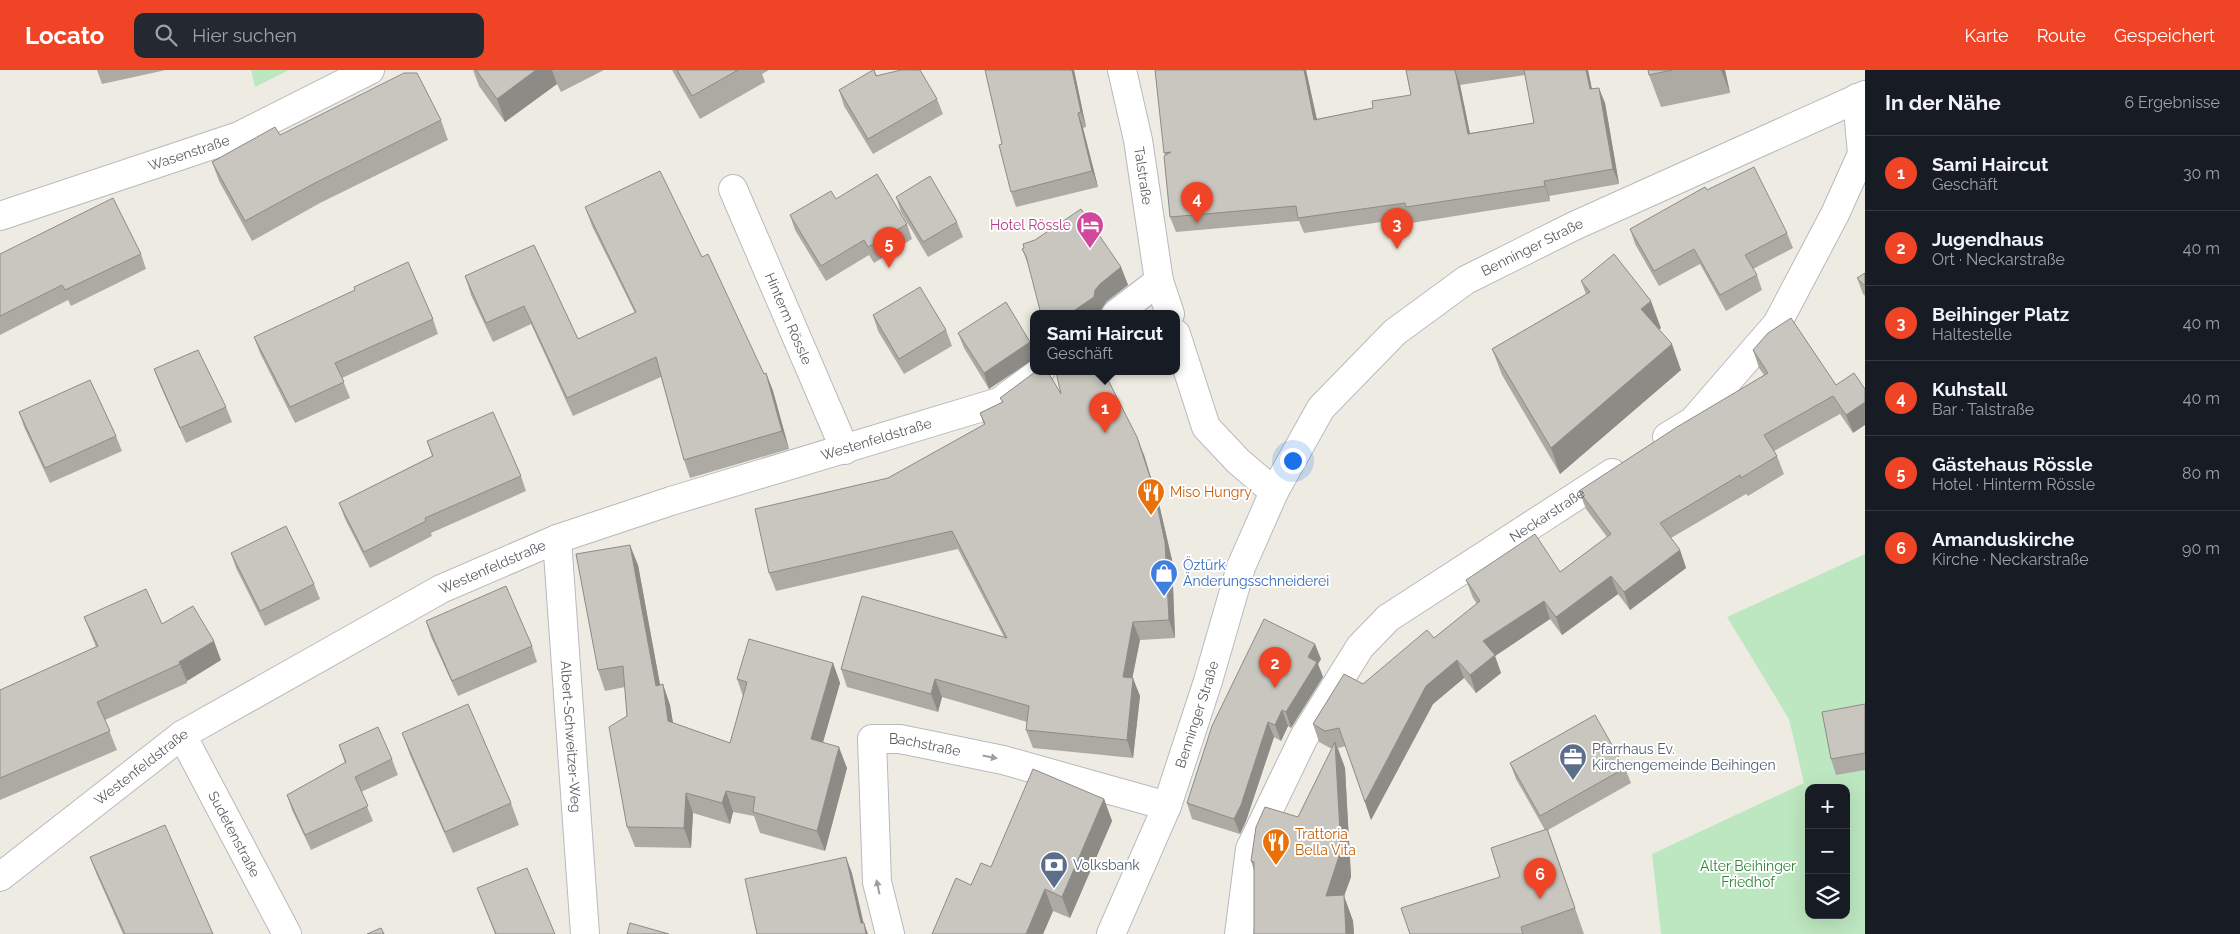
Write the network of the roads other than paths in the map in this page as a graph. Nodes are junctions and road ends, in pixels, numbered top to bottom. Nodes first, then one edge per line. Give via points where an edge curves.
1 (370, 70) edge
2 (1122, 70) edge
3 (1861, 97) edge
4 (733, 189) dead end
5 (0, 216) edge
6 (1159, 281) junction
7 (1121, 310) edge
8 (1169, 310) edge
9 (1180, 346) edge
10 (1036, 375) edge
11 (845, 450) junction
12 (1274, 492) junction
13 (557, 539) junction
14 (182, 735) junction
15 (1167, 806) junction
16 (0, 877) edge
17 (287, 934) edge
18 (585, 934) edge
19 (890, 934) edge
20 (1111, 934) edge
21 (1239, 934) edge

1 - 5 street, Wasenstraße via 238,136
2 - 6 street, Talstraße via 1138,140
3 - 12 street, Benninger Straße via 1574,226 1466,280 1395,332 1321,408
3 - 21 street, Neckarstraße via 1862,154 1835,214 1777,324 1693,421 1388,618 1360,648 1304,737 1250,849
4 - 11 street, Hinterm Rössle
6 - 7 street
6 - 8 street
9 - 12 street via 1206,427 1238,462
10 - 11 street, Westenfeldstraße via 999,402
11 - 13 street, Westenfeldstraße via 671,501
12 - 15 street, Benninger Straße via 1241,567
13 - 14 street, Westenfeldstraße via 441,589
13 - 18 street, Albert-Schweitzer-Weg
14 - 16 street, Westenfeldstraße
14 - 17 street, Sudetenstraße
19 -> 15 street, Bachstraße via 877,882 872,740 900,740 1003,760
15 - 20 street, Benninger Straße

